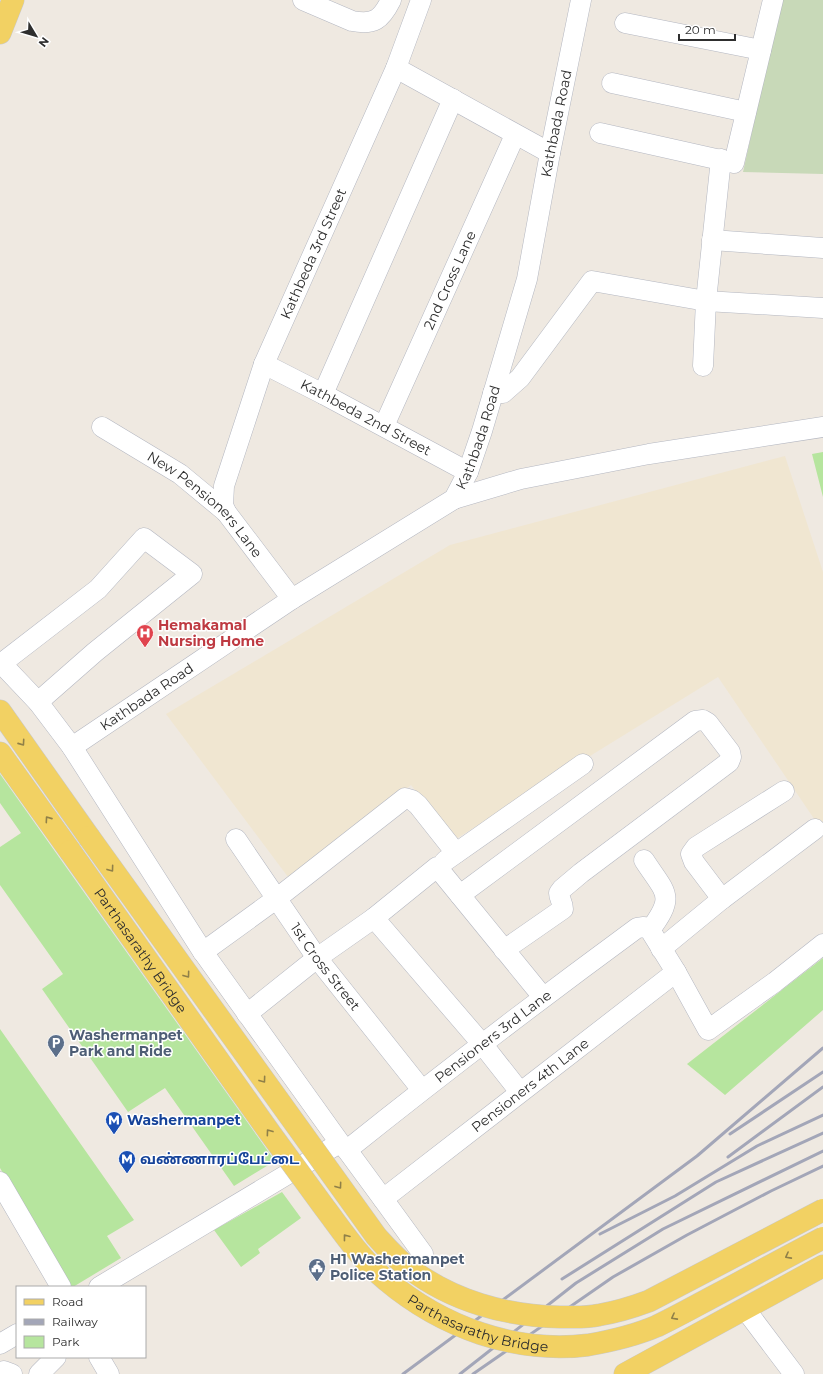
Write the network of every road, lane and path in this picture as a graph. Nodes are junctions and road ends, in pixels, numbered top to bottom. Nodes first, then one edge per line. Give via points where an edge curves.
1 (13, 0) edge
2 (303, 0) edge
3 (391, 0) edge
4 (421, 0) edge
5 (581, 0) edge
6 (773, 0) edge
7 (625, 23) dead end
8 (0, 33) edge
9 (761, 50) junction
10 (396, 68) junction
11 (612, 83) dead end
12 (454, 99) junction
13 (746, 112) junction
14 (600, 133) dead end
15 (515, 134) junction
16 (550, 153) junction
17 (727, 161) junction
18 (712, 240) junction
19 (823, 248) edge
20 (706, 301) junction
21 (823, 308) edge
22 (264, 364) junction
23 (703, 366) dead end
24 (493, 393) junction
25 (323, 394) junction
26 (384, 426) junction
27 (102, 427) dead end
28 (823, 427) edge
29 (468, 472) junction
30 (454, 499) junction
31 (226, 512) junction
32 (292, 599) junction
33 (1, 663) edge
34 (38, 702) junction
35 (0, 712) edge
36 (72, 747) junction
37 (0, 753) edge
38 (583, 764) dead end
39 (784, 791) dead end
40 (816, 829) dead end
41 (236, 839) dead end
42 (456, 853) junction
43 (644, 860) dead end
44 (437, 867) junction
45 (460, 895) junction
46 (276, 899) junction
47 (722, 899) junction
48 (374, 918) junction
49 (646, 928) junction
50 (823, 944) edge
51 (662, 949) junction
52 (504, 950) junction
53 (203, 952) junction
54 (317, 958) junction
55 (676, 972) junction
56 (543, 997) junction
57 (247, 1014) junction
58 (483, 1045) junction
59 (422, 1090) junction
60 (520, 1092) junction
61 (343, 1146) junction
62 (1, 1186) edge
63 (384, 1198) junction
64 (823, 1210) edge
65 (823, 1238) edge
66 (423, 1254) dead end
67 (823, 1266) edge
68 (60, 1286) edge
69 (101, 1286) edge
70 (744, 1309) junction
71 (16, 1335) edge
72 (0, 1344) edge
73 (55, 1358) edge
74 (100, 1358) edge
75 (0, 1374) edge
76 (12, 1374) edge
77 (39, 1374) edge
78 (109, 1374) edge
79 (625, 1374) edge
80 (794, 1374) edge

1 - 8 main road
2 - 3 street via 352,21 368,22 376,20 384,13
4 - 10 street, Kathbeda 3rd Street
5 - 16 street, Kathbada Road
6 - 9 street
7 - 9 street
9 - 13 street
10 - 12 street
10 - 22 street, Kathbeda 3rd Street
11 - 13 street
12 - 15 street
12 - 25 street
13 - 17 street
14 - 17 street
15 - 16 street
15 - 26 street, 2nd Cross Lane
16 - 24 street, Kathbada Road via 527,279
17 - 18 street
18 - 19 street
18 - 20 street
20 - 21 street
20 - 23 street
20 - 24 street via 592,282 520,378 503,393
22 - 25 street, Kathbeda 2nd Street
22 - 31 street, Kathbeda 3rd Street via 224,486 223,505
24 - 29 street, Kathbada Road
25 - 26 street, Kathbeda 2nd Street
26 - 29 street, Kathbeda 2nd Street
27 - 31 street, New Pensioners Lane via 180,474
28 - 30 street via 649,454 521,479
29 - 30 street, Kathbada Road
30 - 32 street, Kathbada Road
31 - 32 street, New Pensioners Lane
32 - 36 street, Kathbada Road
33 - 34 street
33 - 34 street via 98,589 144,538 192,574 95,652
34 - 36 street
35 -> 64 main road, Parthasarathy Bridge, bridge via 351,1204 376,1236 408,1268 447,1292 482,1306 536,1317 576,1318 627,1309 649,1301
36 - 53 street
65 -> 37 main road, Parthasarathy Bridge, bridge via 654,1327 613,1340 575,1346 532,1345 497,1339 453,1324 388,1282 344,1234
38 - 42 street
39 - 47 street via 693,850 691,854 694,862
40 - 47 street
41 - 46 street, 1st Cross Street
42 - 44 street
42 - 46 street via 418,806 405,798
43 - 49 street via 664,890 666,898 660,916
44 - 45 street
44 - 48 street
45 - 52 street
45 - 52 street via 695,721 703,720 708,723 730,752 729,762 581,873 559,893 563,909
46 - 53 street
46 - 54 street, 1st Cross Street
47 - 51 street
48 - 54 street
48 - 58 street
49 - 51 street
49 - 56 street, Pensioners 3rd Lane via 637,928
50 - 55 street via 708,1030
51 - 55 street
52 - 56 street
53 - 57 street
54 - 57 street
54 - 59 street, 1st Cross Street
55 - 60 street, Pensioners 4th Lane
56 - 58 street, Pensioners 3rd Lane
57 - 61 street
58 - 59 street, Pensioners 3rd Lane
58 - 60 street
59 - 61 street, Pensioners 3rd Lane
60 - 63 street, Pensioners 4th Lane
61 - 63 street
61 - 69 street, Pensioners 3rd Lane
62 - 68 street
63 - 66 street
67 - 70 main road
70 - 79 main road
70 - 80 street
71 - 72 street
73 - 77 street
74 - 78 street
75 - 76 street via 4,1371

